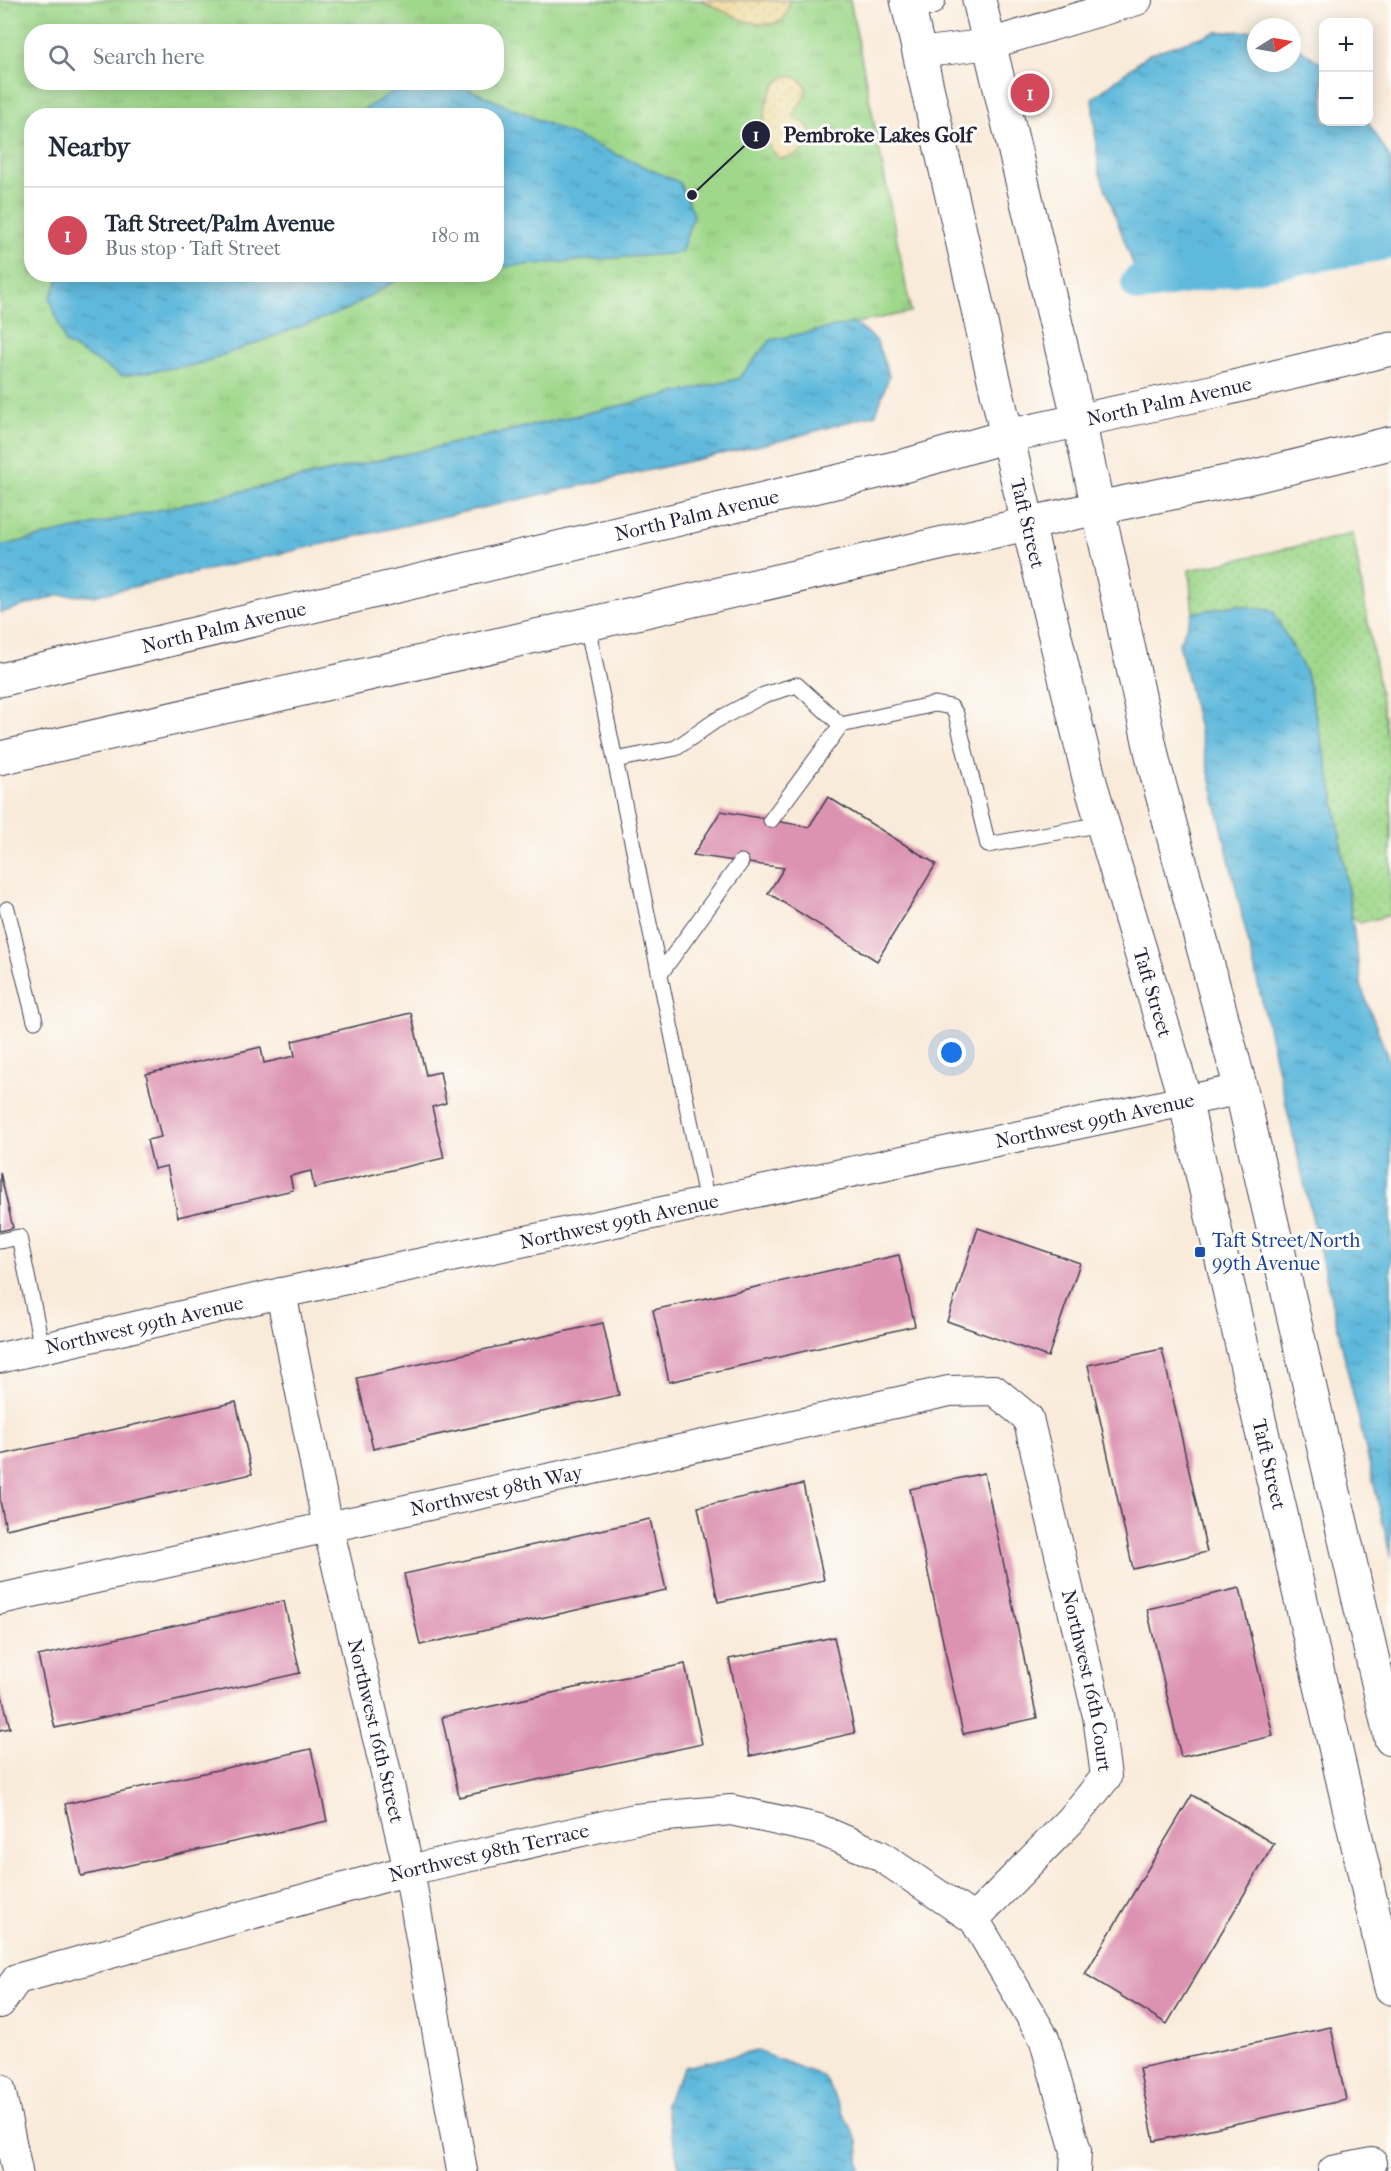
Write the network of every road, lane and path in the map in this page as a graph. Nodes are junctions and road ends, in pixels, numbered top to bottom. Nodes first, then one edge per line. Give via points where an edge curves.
1 (979, 0) edge
2 (1137, 0) edge
3 (915, 2) edge
4 (989, 44) junction
5 (919, 53) junction
6 (1391, 349) edge
7 (1078, 421) junction
8 (1007, 436) junction
9 (1391, 443) edge
10 (1097, 508) junction
11 (1028, 524) junction
12 (587, 625) junction
13 (0, 680) edge
14 (841, 725) junction
15 (0, 758) edge
16 (615, 760) junction
17 (771, 820) dead end
18 (1102, 824) junction
19 (741, 862) dead end
20 (7, 909) dead end
21 (660, 974) junction
22 (35, 1021) dead end
23 (1241, 1089) junction
24 (1185, 1100) junction
25 (707, 1202) junction
26 (0, 1241) edge
27 (281, 1293) junction
28 (42, 1348) junction
29 (0, 1358) edge
30 (994, 1390) joint
31 (328, 1527) junction
32 (0, 1599) edge
33 (1391, 1739) edge
34 (409, 1870) junction
35 (974, 1919) junction
36 (1391, 1988) edge
37 (0, 2003) edge
38 (0, 2089) edge
39 (1372, 2163) dead end
40 (17, 2171) edge
41 (462, 2171) edge
42 (1075, 2171) edge
43 (1333, 2171) edge

1 - 4 street
2 - 4 street
3 - 5 street, Taft Street
4 - 5 street
4 - 7 street
5 - 8 street, Taft Street
6 - 7 street, North Palm Avenue
7 - 8 street, North Palm Avenue
7 - 10 street
8 - 11 street, Taft Street
8 - 13 street, North Palm Avenue via 895,467
9 - 10 street via 1247,478
10 - 11 street
10 - 23 street via 1154,764
11 - 12 street
11 - 18 street, Taft Street
12 - 15 street
12 - 16 lane
14 - 16 lane via 797,686 764,695 715,721 676,748
14 - 17 lane
14 - 18 lane via 935,704 951,706 988,845
16 - 21 lane
18 - 24 street, Taft Street
19 - 21 lane
20 - 22 lane
21 - 25 lane
23 - 24 street, Northwest 99th Avenue
23 - 33 street
24 - 25 street, Northwest 99th Avenue
24 - 36 street, Taft Street
25 - 27 street, Northwest 99th Avenue
26 - 28 lane via 20,1236
27 - 28 street, Northwest 99th Avenue
27 - 31 street, Northwest 16th Street
28 - 29 street, Northwest 99th Avenue
30 - 31 street, Northwest 98th Way via 949,1391
30 - 35 street, Northwest 16th Court via 1028,1418 1098,1716 1106,1777 1071,1820
31 - 32 street, Northwest 98th Way
31 - 34 street, Northwest 16th Street
34 - 35 street, Northwest 98th Terrace via 635,1819 731,1810 818,1829 879,1855
34 - 37 street, Northwest 98th Terrace via 17,1979
34 - 41 street, Northwest 16th Street
35 - 42 street via 1044,2038 1076,2151
38 - 40 street
39 - 43 street

